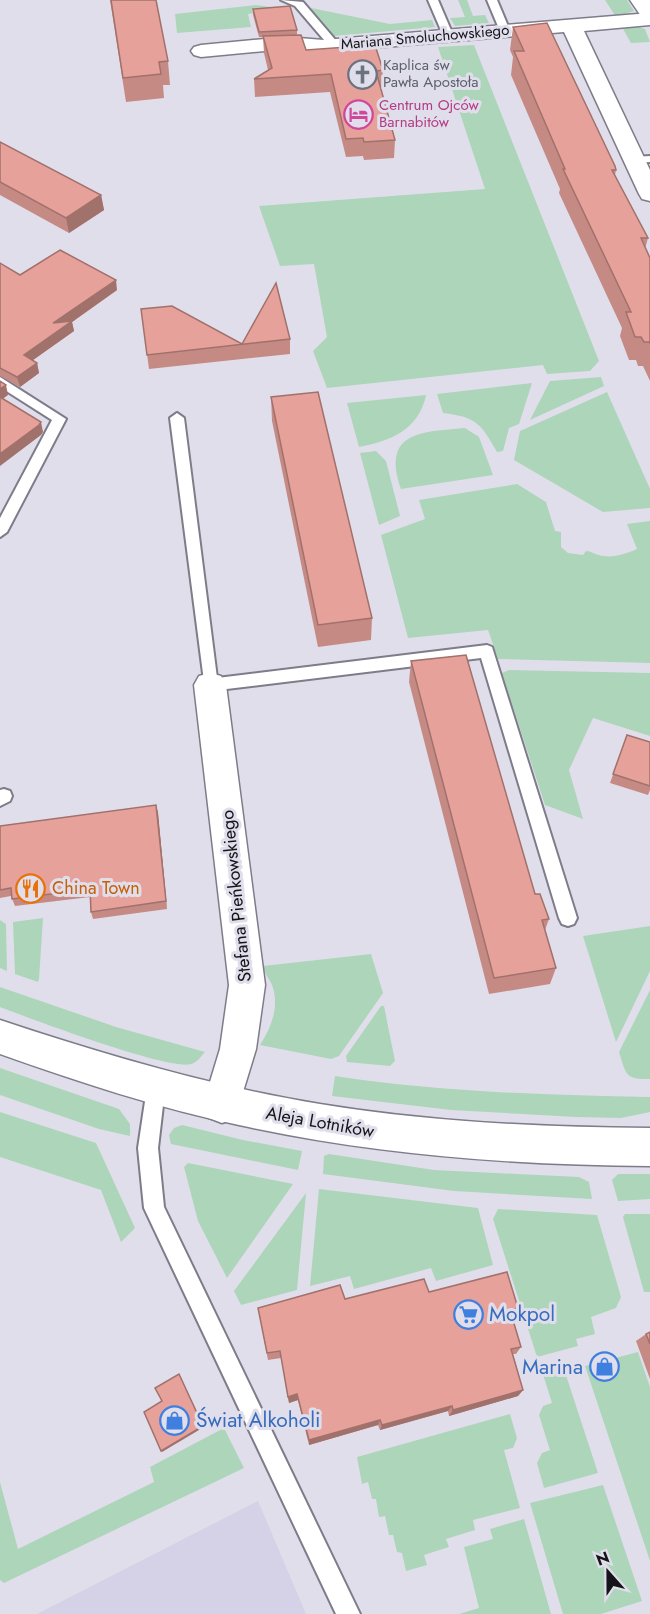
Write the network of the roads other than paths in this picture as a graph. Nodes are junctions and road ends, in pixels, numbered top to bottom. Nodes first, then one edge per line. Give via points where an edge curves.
1 (286, 0) edge
2 (433, 0) edge
3 (492, 0) edge
4 (640, 0) edge
5 (650, 17) edge
6 (571, 25) junction
7 (505, 31) junction
8 (448, 36) junction
9 (334, 45) junction
10 (201, 51) dead end
11 (642, 160) edge
12 (650, 194) edge
13 (0, 381) edge
14 (177, 418) dead end
15 (0, 532) edge
16 (210, 685) junction
17 (568, 918) dead end
18 (0, 1037) edge
19 (156, 1088) junction
20 (222, 1105) junction
21 (650, 1147) edge
22 (348, 1614) edge

1 - 9 lane via 299,4
2 - 8 lane
3 - 7 lane
4 - 5 street
5 - 6 street, Mariana Smoluchowskiego
6 - 7 street, Mariana Smoluchowskiego
6 - 11 street
7 - 8 street, Mariana Smoluchowskiego
8 - 9 street, Mariana Smoluchowskiego
9 - 10 street, Mariana Smoluchowskiego via 286,43
11 - 12 street
13 - 15 lane via 59,418
14 - 16 lane
16 - 17 lane via 487,651
16 - 20 street, Stefana Pieńkowskiego via 247,984 238,1049
18 - 19 street, Aleja Lotników
19 - 20 street, Aleja Lotników
19 - 22 lane via 148,1148 154,1208
20 - 21 street, Aleja Lotników via 400,1135 511,1145

